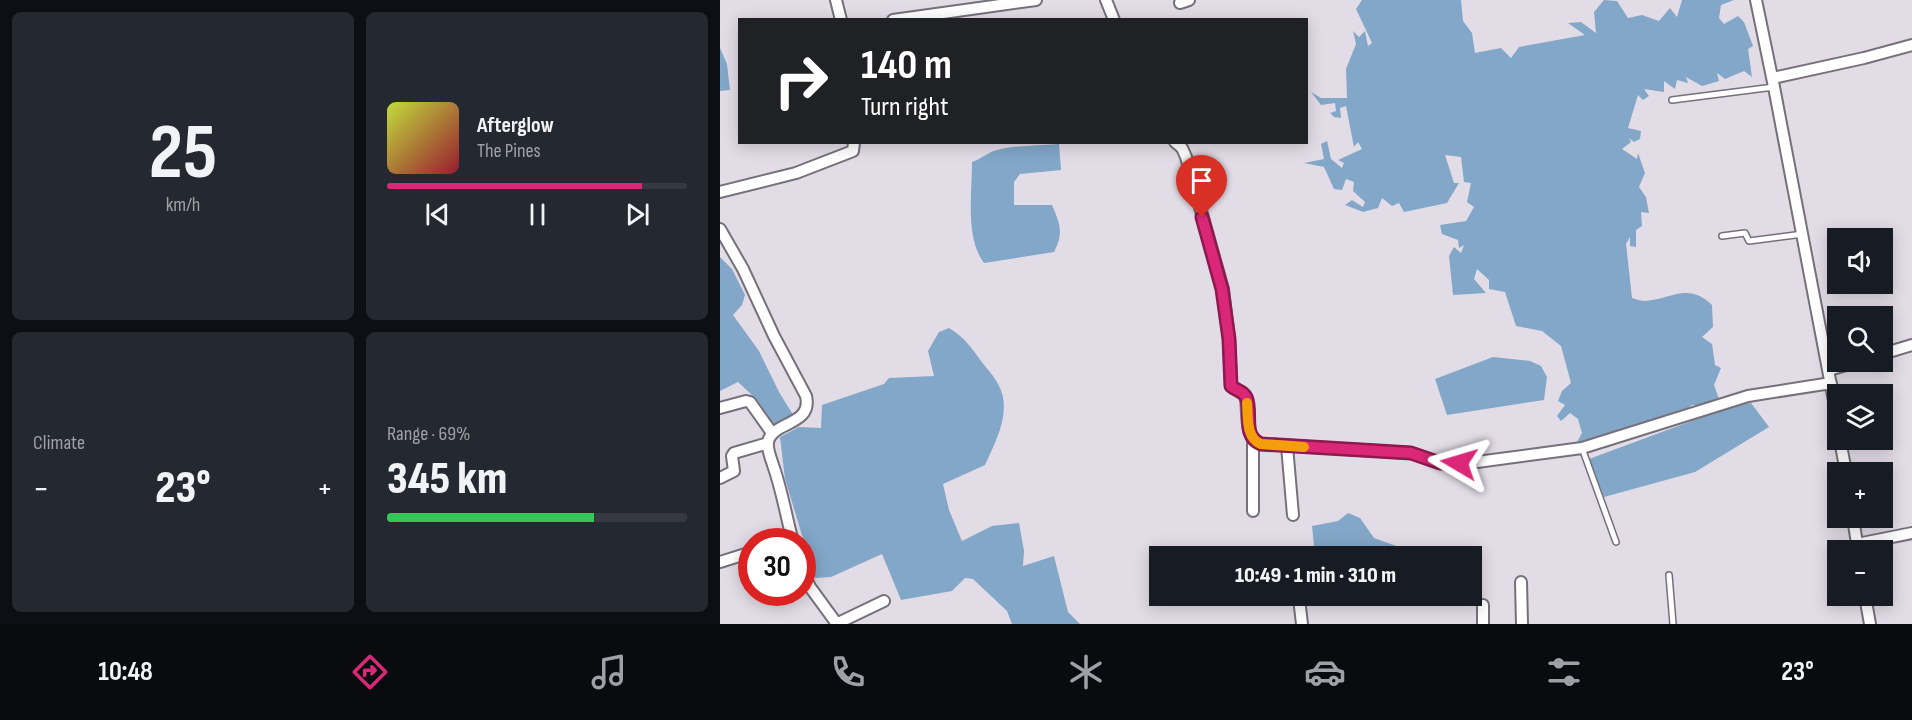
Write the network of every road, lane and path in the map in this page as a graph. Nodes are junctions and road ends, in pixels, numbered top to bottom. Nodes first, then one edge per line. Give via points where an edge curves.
1 (836, 0) edge
2 (1036, 0) edge
3 (1106, 0) edge
4 (1756, 0) edge
5 (840, 18) edge
6 (907, 18) edge
7 (1113, 18) edge
8 (1912, 45) edge
9 (1774, 82) junction
10 (1672, 100) dead end
11 (854, 144) edge
12 (1177, 144) edge
13 (720, 192) edge
14 (720, 229) edge
15 (1803, 234) junction
16 (1722, 236) dead end
17 (1912, 345) edge
18 (1893, 351) edge
19 (1827, 360) edge
20 (1829, 372) edge
21 (1831, 383) joint
22 (720, 408) edge
23 (770, 438) junction
24 (1253, 439) junction
25 (1287, 446) junction
26 (1581, 448) junction
27 (720, 478) edge
28 (1253, 511) dead end
29 (1293, 515) dead end
30 (788, 528) edge
31 (1912, 533) edge
32 (1885, 540) edge
33 (1616, 542) dead end
34 (738, 556) edge
35 (720, 562) edge
36 (1669, 575) dead end
37 (1521, 582) dead end
38 (816, 595) edge
39 (884, 601) dead end
40 (1483, 605) dead end
41 (1300, 606) dead end
42 (1867, 606) edge
43 (837, 624) edge
44 (1302, 624) edge
45 (1483, 624) edge
46 (1522, 624) edge
47 (1673, 624) edge
48 (1870, 624) edge

1 - 5 street
2 - 6 street
3 - 7 street
4 - 9 street
8 - 9 street
9 - 10 lane
9 - 15 street
11 - 13 street via 853,151 844,156
12 - 24 street via 1186,157 1222,289 1231,386 1246,398
14 - 23 street via 806,396 807,406 799,417
15 - 16 lane via 1749,241 1745,233
15 - 19 street
17 - 18 street
20 - 21 street
21 - 26 street via 1748,396
22 - 23 street via 750,402
23 - 27 street via 734,453 734,471
23 - 30 street via 770,455 782,491
24 - 25 street via 1261,444
24 - 28 street
25 - 26 street via 1411,453 1440,463
25 - 29 street
26 - 33 lane
31 - 32 street
34 - 35 street
36 - 47 lane
37 - 46 street
38 - 43 street
39 - 43 street
40 - 45 street
41 - 44 street
42 - 48 street

